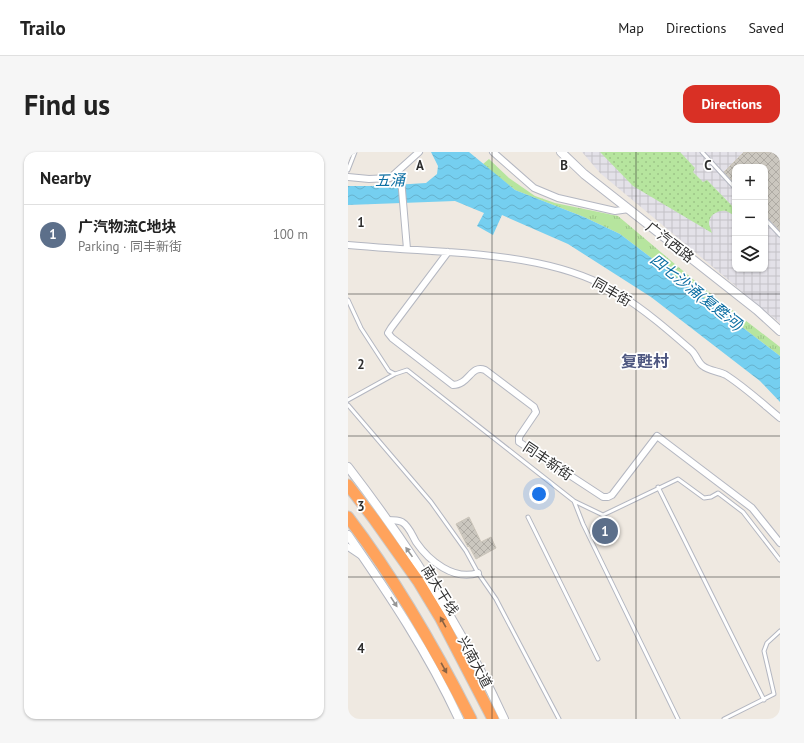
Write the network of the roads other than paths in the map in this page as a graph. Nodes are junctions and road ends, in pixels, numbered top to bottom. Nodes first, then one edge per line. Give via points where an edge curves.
1 (355, 152) edge
2 (419, 152) edge
3 (493, 152) edge
4 (562, 152) edge
5 (702, 152) edge
6 (348, 170) edge
7 (398, 176) junction
8 (348, 177) edge
9 (732, 185) edge
10 (629, 209) junction
11 (768, 222) edge
12 (780, 235) edge
13 (348, 245) edge
14 (407, 249) junction
15 (448, 252) junction
16 (348, 300) edge
17 (780, 331) edge
18 (394, 374) junction
19 (348, 400) edge
20 (348, 405) edge
21 (780, 418) edge
22 (348, 467) edge
23 (348, 485) edge
24 (658, 488) junction
25 (574, 501) junction
26 (348, 517) edge
27 (528, 517) dead end
28 (387, 520) junction
29 (348, 535) edge
30 (780, 542) edge
31 (348, 547) edge
32 (364, 557) junction
33 (780, 560) edge
34 (478, 573) junction
35 (780, 631) edge
36 (598, 659) dead end
37 (764, 700) junction
38 (459, 719) edge
39 (471, 719) edge
40 (493, 719) edge
41 (504, 719) edge
42 (559, 719) edge
43 (678, 719) edge
44 (724, 719) edge

1 - 6 lane
2 - 7 street
3 - 10 street via 534,188 558,198 615,210
4 - 10 main road, 广汽西路 via 584,174
5 - 9 lane
7 - 8 street via 369,179
7 - 14 street
10 - 17 main road, 广汽西路
11 - 12 lane
13 - 14 street, 同丰街
14 - 15 street, 同丰街
15 - 21 street, 同丰街 via 534,262 590,279 619,293 667,329 693,352 703,366 744,387
15 - 30 street, 同丰新街 via 391,328 388,333 392,338 453,385 464,383 476,369 486,370 534,407 536,412 519,437 519,442 603,497 612,495 657,436 752,508
16 - 18 lane via 360,328 389,371
18 - 19 lane
18 - 25 lane via 407,370
20 - 34 lane via 432,502
22 - 28 main road, 兴南大道
40 -> 23 highway, 南大干线 via 441,619 418,581
24 - 25 lane via 603,515
24 - 33 lane via 678,479 704,498 718,493 743,512
24 - 37 lane
25 - 43 lane
26 -> 39 highway via 399,590
27 - 36 lane
28 - 34 street via 401,521 426,555 440,565 464,575
41 -> 28 main road, 兴南大道 via 484,677 445,608
29 - 32 main road
31 - 32 street
32 -> 38 main road via 424,653
34 - 42 lane via 496,599
35 - 37 lane via 764,648 774,694
37 - 44 lane

